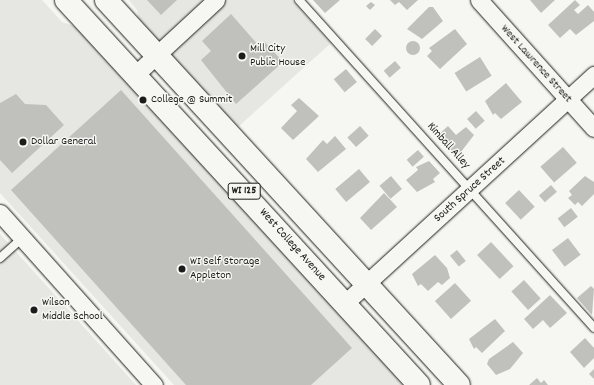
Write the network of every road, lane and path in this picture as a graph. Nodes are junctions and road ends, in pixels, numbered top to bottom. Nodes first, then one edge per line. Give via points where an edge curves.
1 (66, 0) edge
2 (106, 0) edge
3 (216, 0) edge
4 (299, 0) edge
5 (479, 0) edge
6 (157, 55) junction
7 (136, 74) junction
8 (594, 75) edge
9 (568, 99) junction
10 (594, 128) edge
11 (471, 189) junction
12 (0, 213) edge
13 (22, 238) junction
14 (0, 258) edge
15 (366, 283) junction
16 (345, 303) junction
17 (594, 328) edge
18 (154, 385) edge
19 (419, 385) edge
20 (459, 385) edge

1 - 7 main road, West College Avenue / WI 125
2 - 6 main road, WI 125
3 - 6 street
4 - 11 lane, Kimball Alley
5 - 9 street, West Lawrence Street
6 - 7 street
6 - 15 main road, WI 125
7 - 16 main road, West College Avenue / WI 125
8 - 9 street, South Spruce Street
9 - 10 street, West Lawrence Street
9 - 11 street, South Spruce Street
11 - 15 street, South Spruce Street
11 - 17 lane, Kimball Alley
12 - 13 street
13 - 14 lane
13 - 18 street
15 - 16 street, South Spruce Street
15 - 20 main road, WI 125
16 - 19 main road, West College Avenue / WI 125

